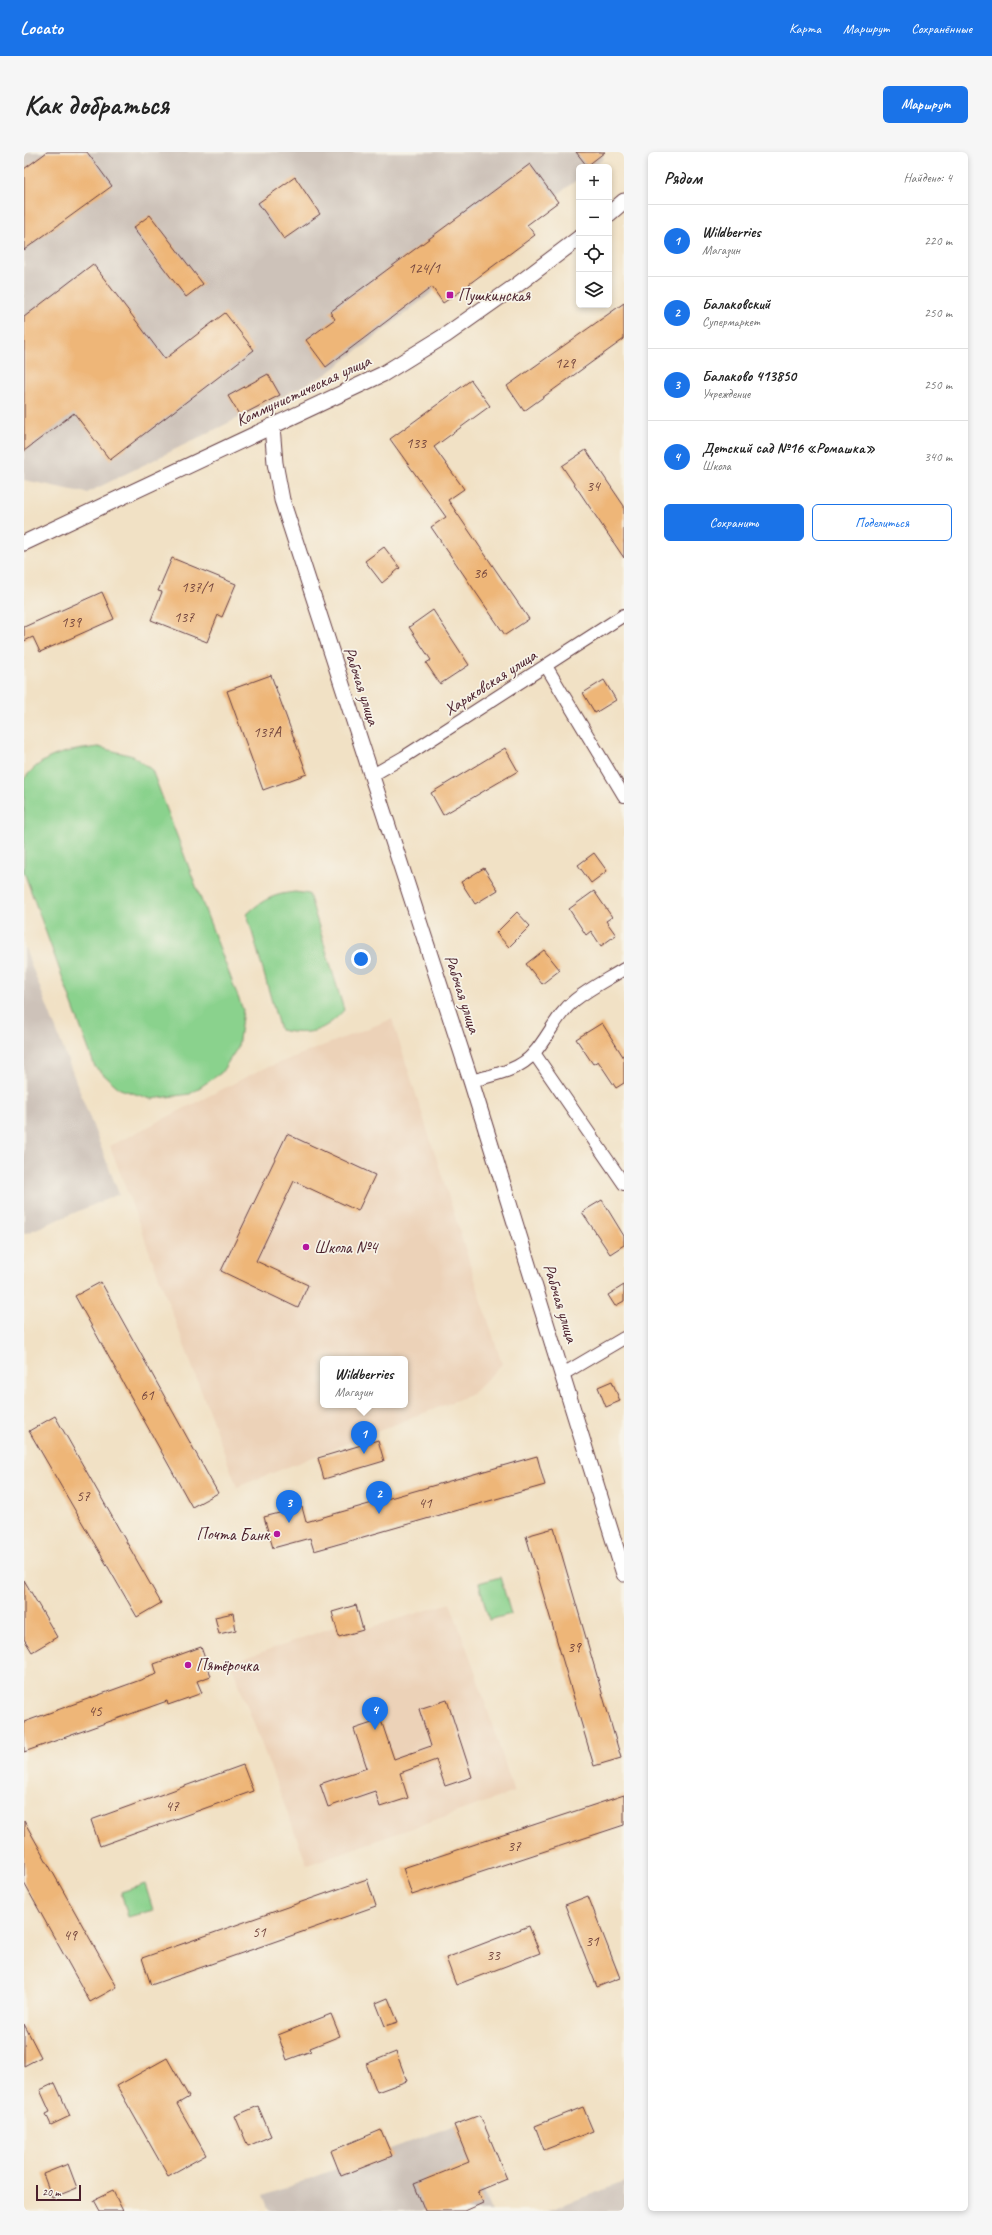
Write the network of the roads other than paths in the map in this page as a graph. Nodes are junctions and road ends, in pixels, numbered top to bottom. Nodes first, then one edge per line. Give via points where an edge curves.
1 (624, 201) edge
2 (612, 211) edge
3 (576, 240) edge
4 (272, 426) junction
5 (24, 543) edge
6 (624, 615) edge
7 (546, 666) junction
8 (371, 776) junction
9 (624, 796) edge
10 (624, 969) edge
11 (534, 1053) junction
12 (471, 1081) junction
13 (624, 1184) edge
14 (624, 1338) edge
15 (563, 1374) junction
16 (624, 1574) edge

1 - 2 street
3 - 4 street, Коммунистическая улица via 451,332 383,374
4 - 5 street, Коммунистическая улица
4 - 8 street, Рабочая улица via 282,500
6 - 7 street, Харьковская улица
7 - 8 street, Харьковская улица
7 - 9 street
8 - 12 street, Рабочая улица
10 - 11 street via 575,1000 558,1017
11 - 12 street via 508,1071
11 - 13 street
12 - 15 street, Рабочая улица
14 - 15 street
15 - 16 street, Рабочая улица

